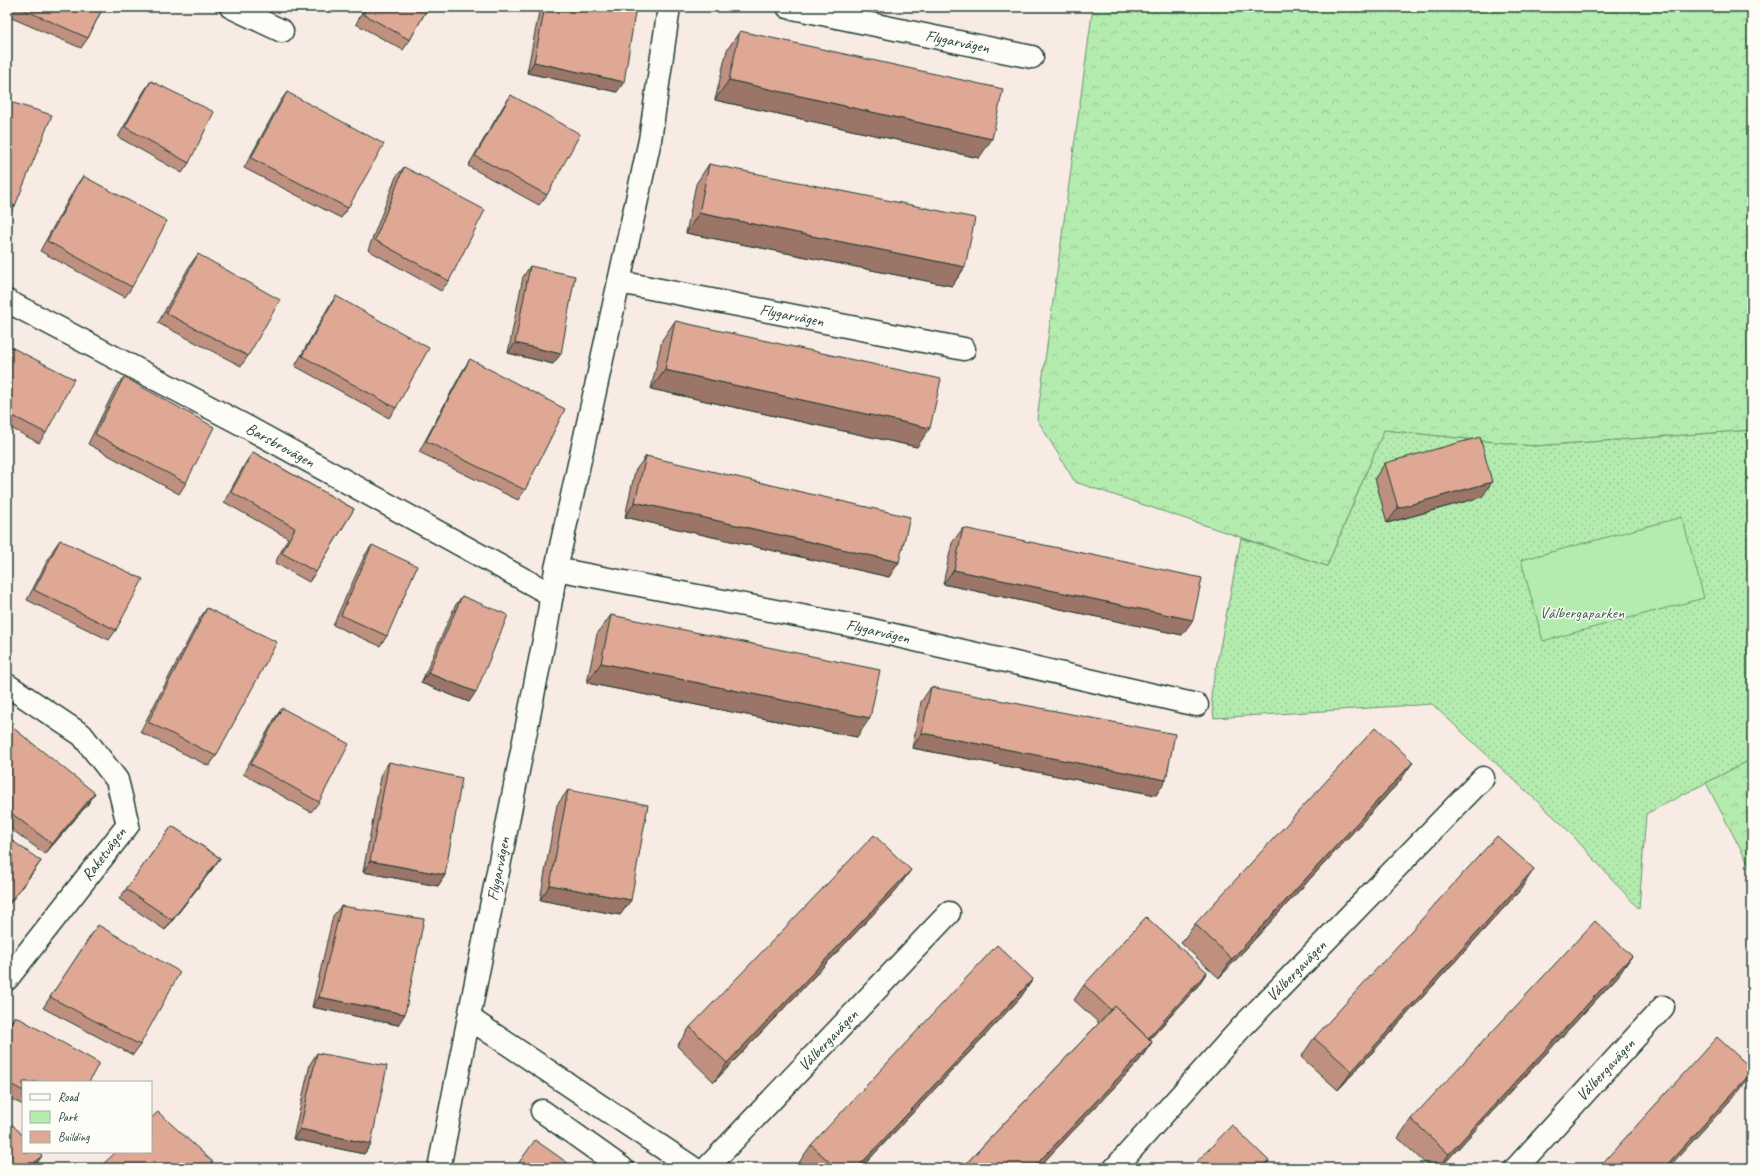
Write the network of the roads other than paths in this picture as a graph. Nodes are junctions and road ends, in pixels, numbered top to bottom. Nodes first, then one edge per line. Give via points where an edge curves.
1 (231, 7) edge
2 (669, 7) edge
3 (788, 7) edge
4 (282, 31) dead end
5 (1032, 57) dead end
6 (619, 282) junction
7 (7, 301) edge
8 (964, 349) dead end
9 (556, 569) junction
10 (552, 595) junction
11 (7, 685) edge
12 (1197, 705) dead end
13 (1483, 778) dead end
14 (950, 913) dead end
15 (7, 979) edge
16 (1663, 1007) dead end
17 (469, 1018) junction
18 (542, 1111) dead end
19 (439, 1168) edge
20 (622, 1168) edge
21 (693, 1168) edge
22 (707, 1168) edge
23 (1115, 1168) edge
24 (1516, 1168) edge

1 - 4 street
2 - 6 street, Flygarvägen via 650,140
3 - 5 street, Flygarvägen
6 - 8 street, Flygarvägen
6 - 9 street, Flygarvägen
7 - 10 street, Barsbrovägen via 249,428
9 - 10 street, Flygarvägen
9 - 12 street, Flygarvägen via 859,627
10 - 17 street, Flygarvägen
11 - 15 street, Raketvägen via 82,734 117,780 128,825
13 - 23 street, Vålbergavägen via 1241,1028
14 - 22 street, Vålbergavägen
16 - 24 street, Vålbergavägen
17 - 19 street, Flygarvägen
17 - 21 street
18 - 20 street

